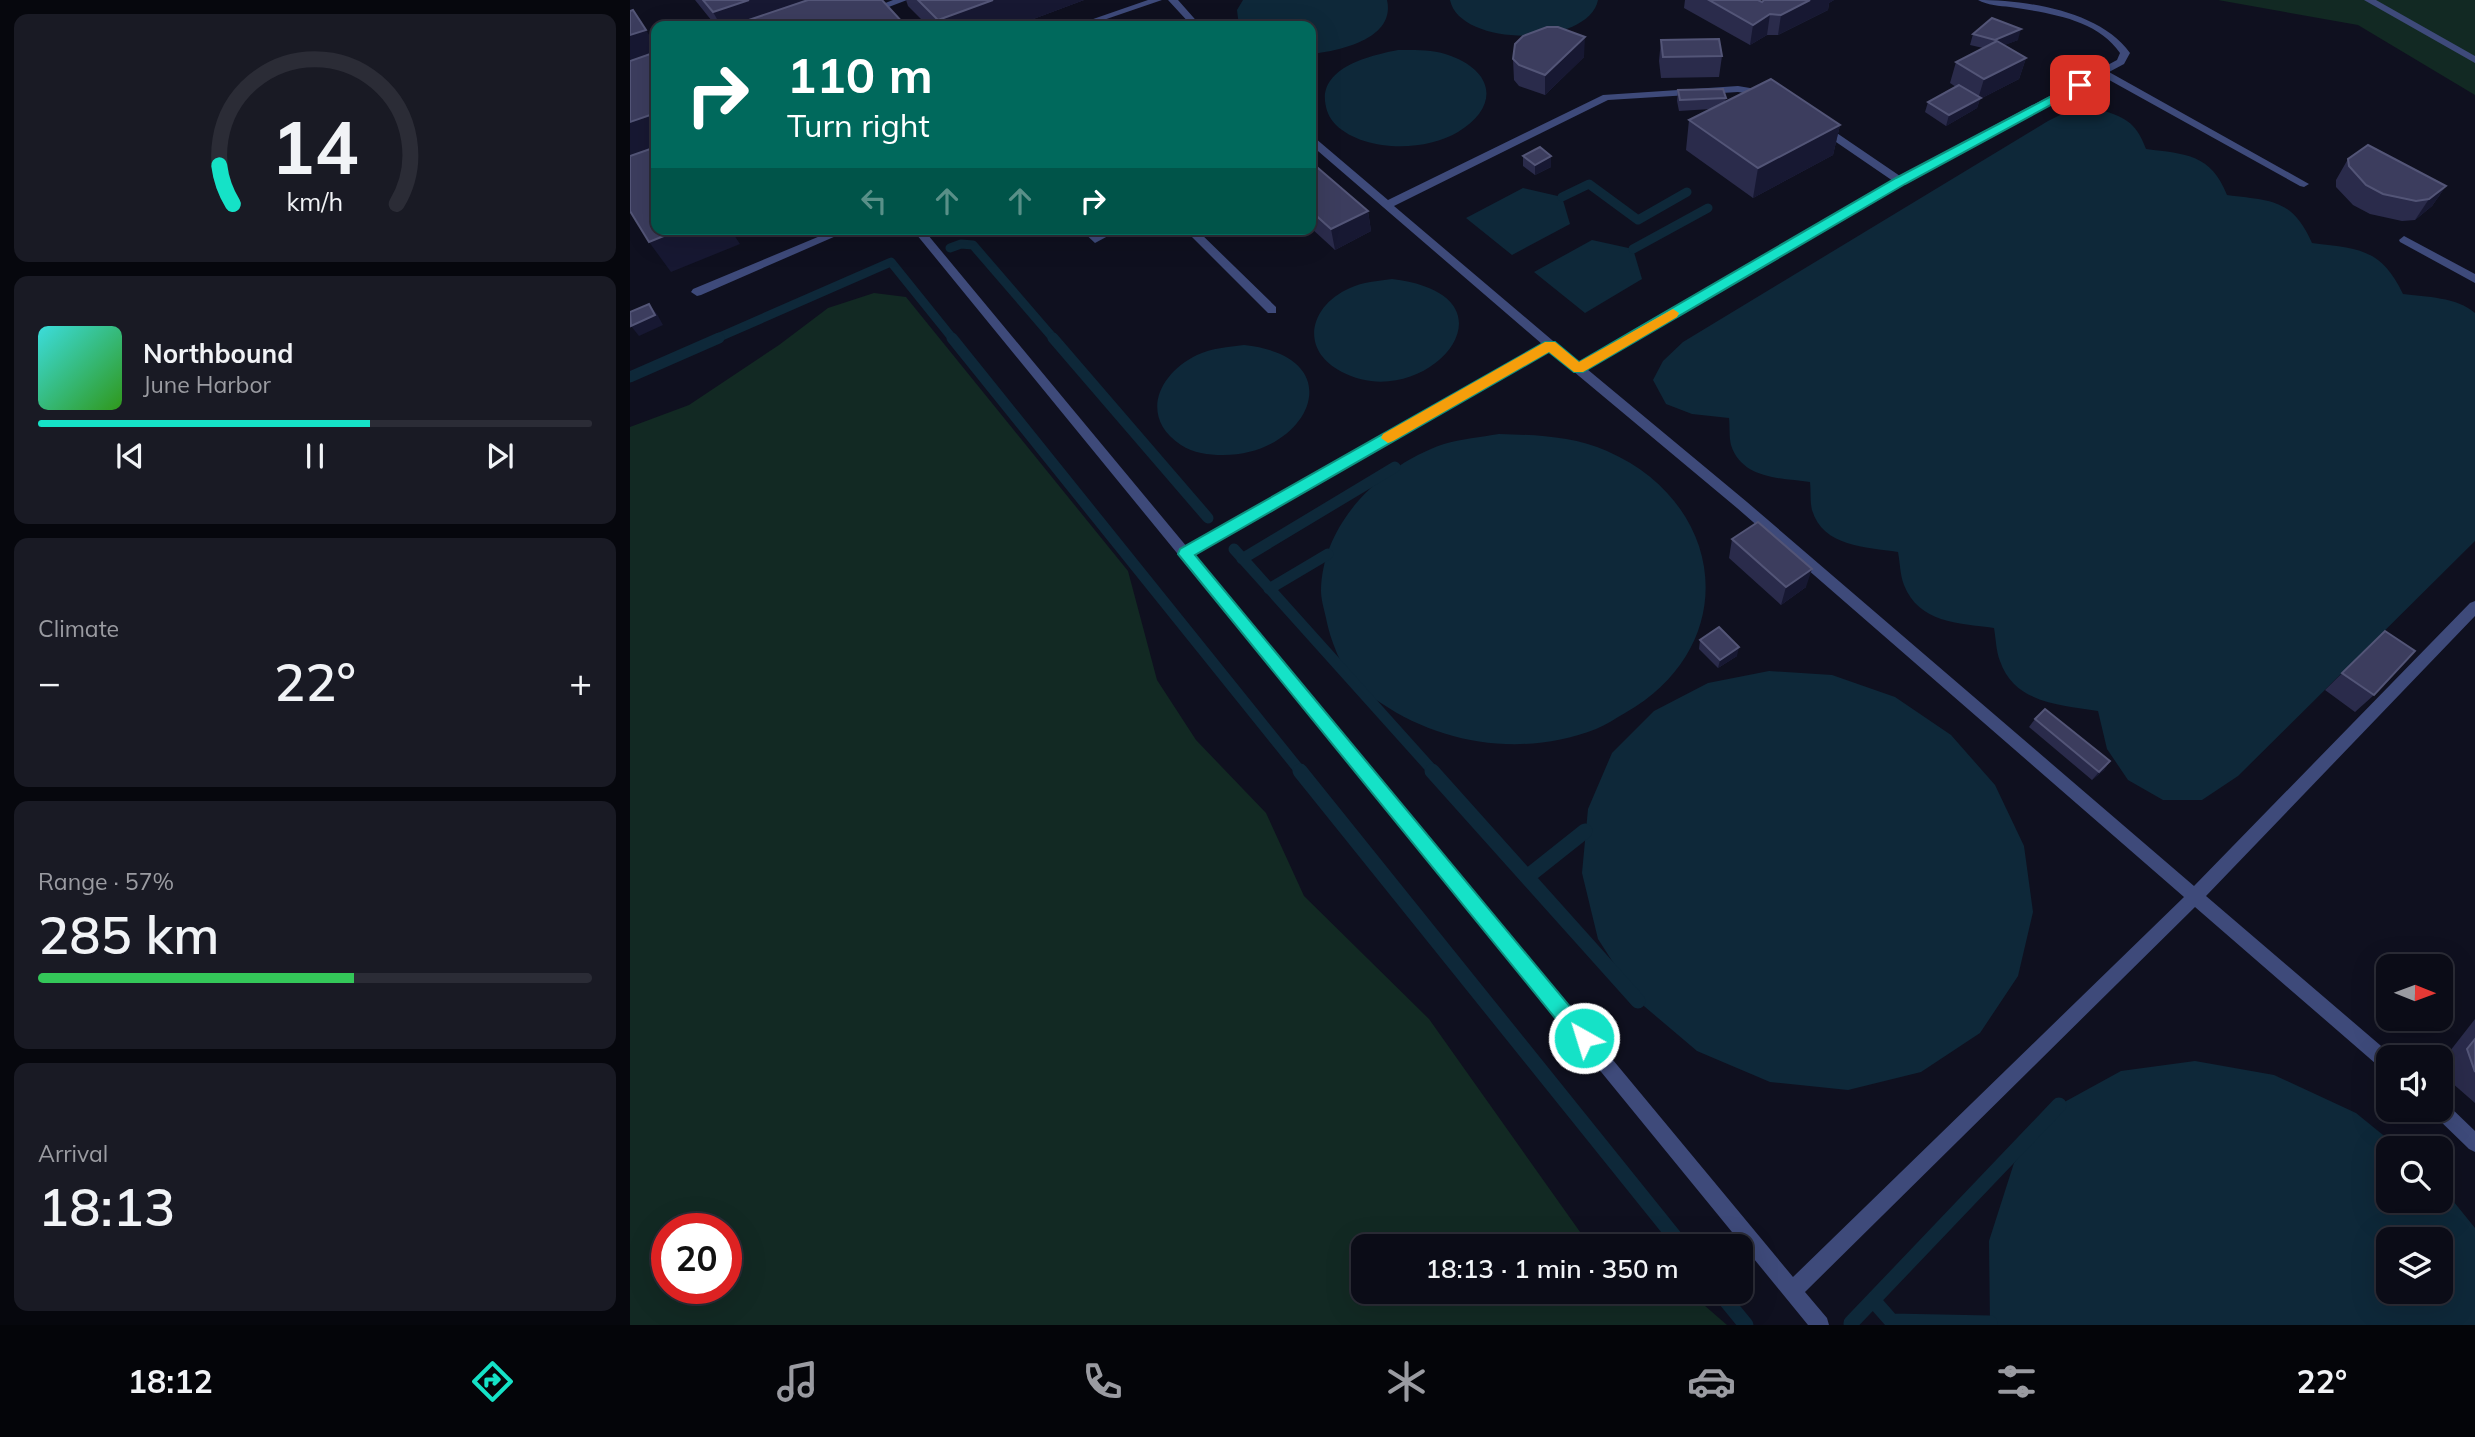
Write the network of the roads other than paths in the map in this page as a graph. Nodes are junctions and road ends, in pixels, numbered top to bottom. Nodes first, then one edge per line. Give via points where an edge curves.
1 (902, 0) edge
2 (1157, 0) edge
3 (1173, 0) edge
4 (1983, 0) edge
5 (2369, 0) edge
6 (885, 6) junction
7 (862, 14) edge
8 (894, 16) edge
9 (1093, 21) edge
10 (1192, 21) edge
11 (2475, 60) edge
12 (2103, 73) junction
13 (1776, 97) edge
14 (1810, 120) edge
15 (1316, 145) edge
16 (1900, 181) junction
17 (2304, 184) dead end
18 (1387, 205) junction
19 (833, 235) edge
20 (923, 235) edge
21 (1195, 235) edge
22 (2404, 240) dead end
23 (2475, 279) edge
24 (697, 292) dead end
25 (1272, 310) dead end
26 (1550, 345) junction
27 (1578, 368) junction
28 (1185, 554) junction
29 (2475, 607) edge
30 (2194, 896) junction
31 (2376, 1053) edge
32 (2453, 1122) edge
33 (2475, 1143) edge
34 (1792, 1291) junction
35 (1820, 1325) edge

1 - 6 lane
2 - 9 lane
3 - 10 lane
4 - 12 lane via 2109,32 2125,52 2121,62
5 - 11 lane
6 - 7 lane
6 - 8 lane
12 - 16 lane
12 - 17 lane
13 - 18 lane via 1738,89 1606,97
14 - 16 lane
15 - 18 lane
16 - 27 lane
18 - 26 lane
19 - 24 lane
20 - 28 lane
21 - 25 lane
22 - 23 lane
26 - 27 lane
26 - 28 lane
27 - 30 lane
28 - 34 lane
29 - 30 lane
30 - 31 lane
30 - 34 lane
32 - 33 lane
34 - 35 lane

